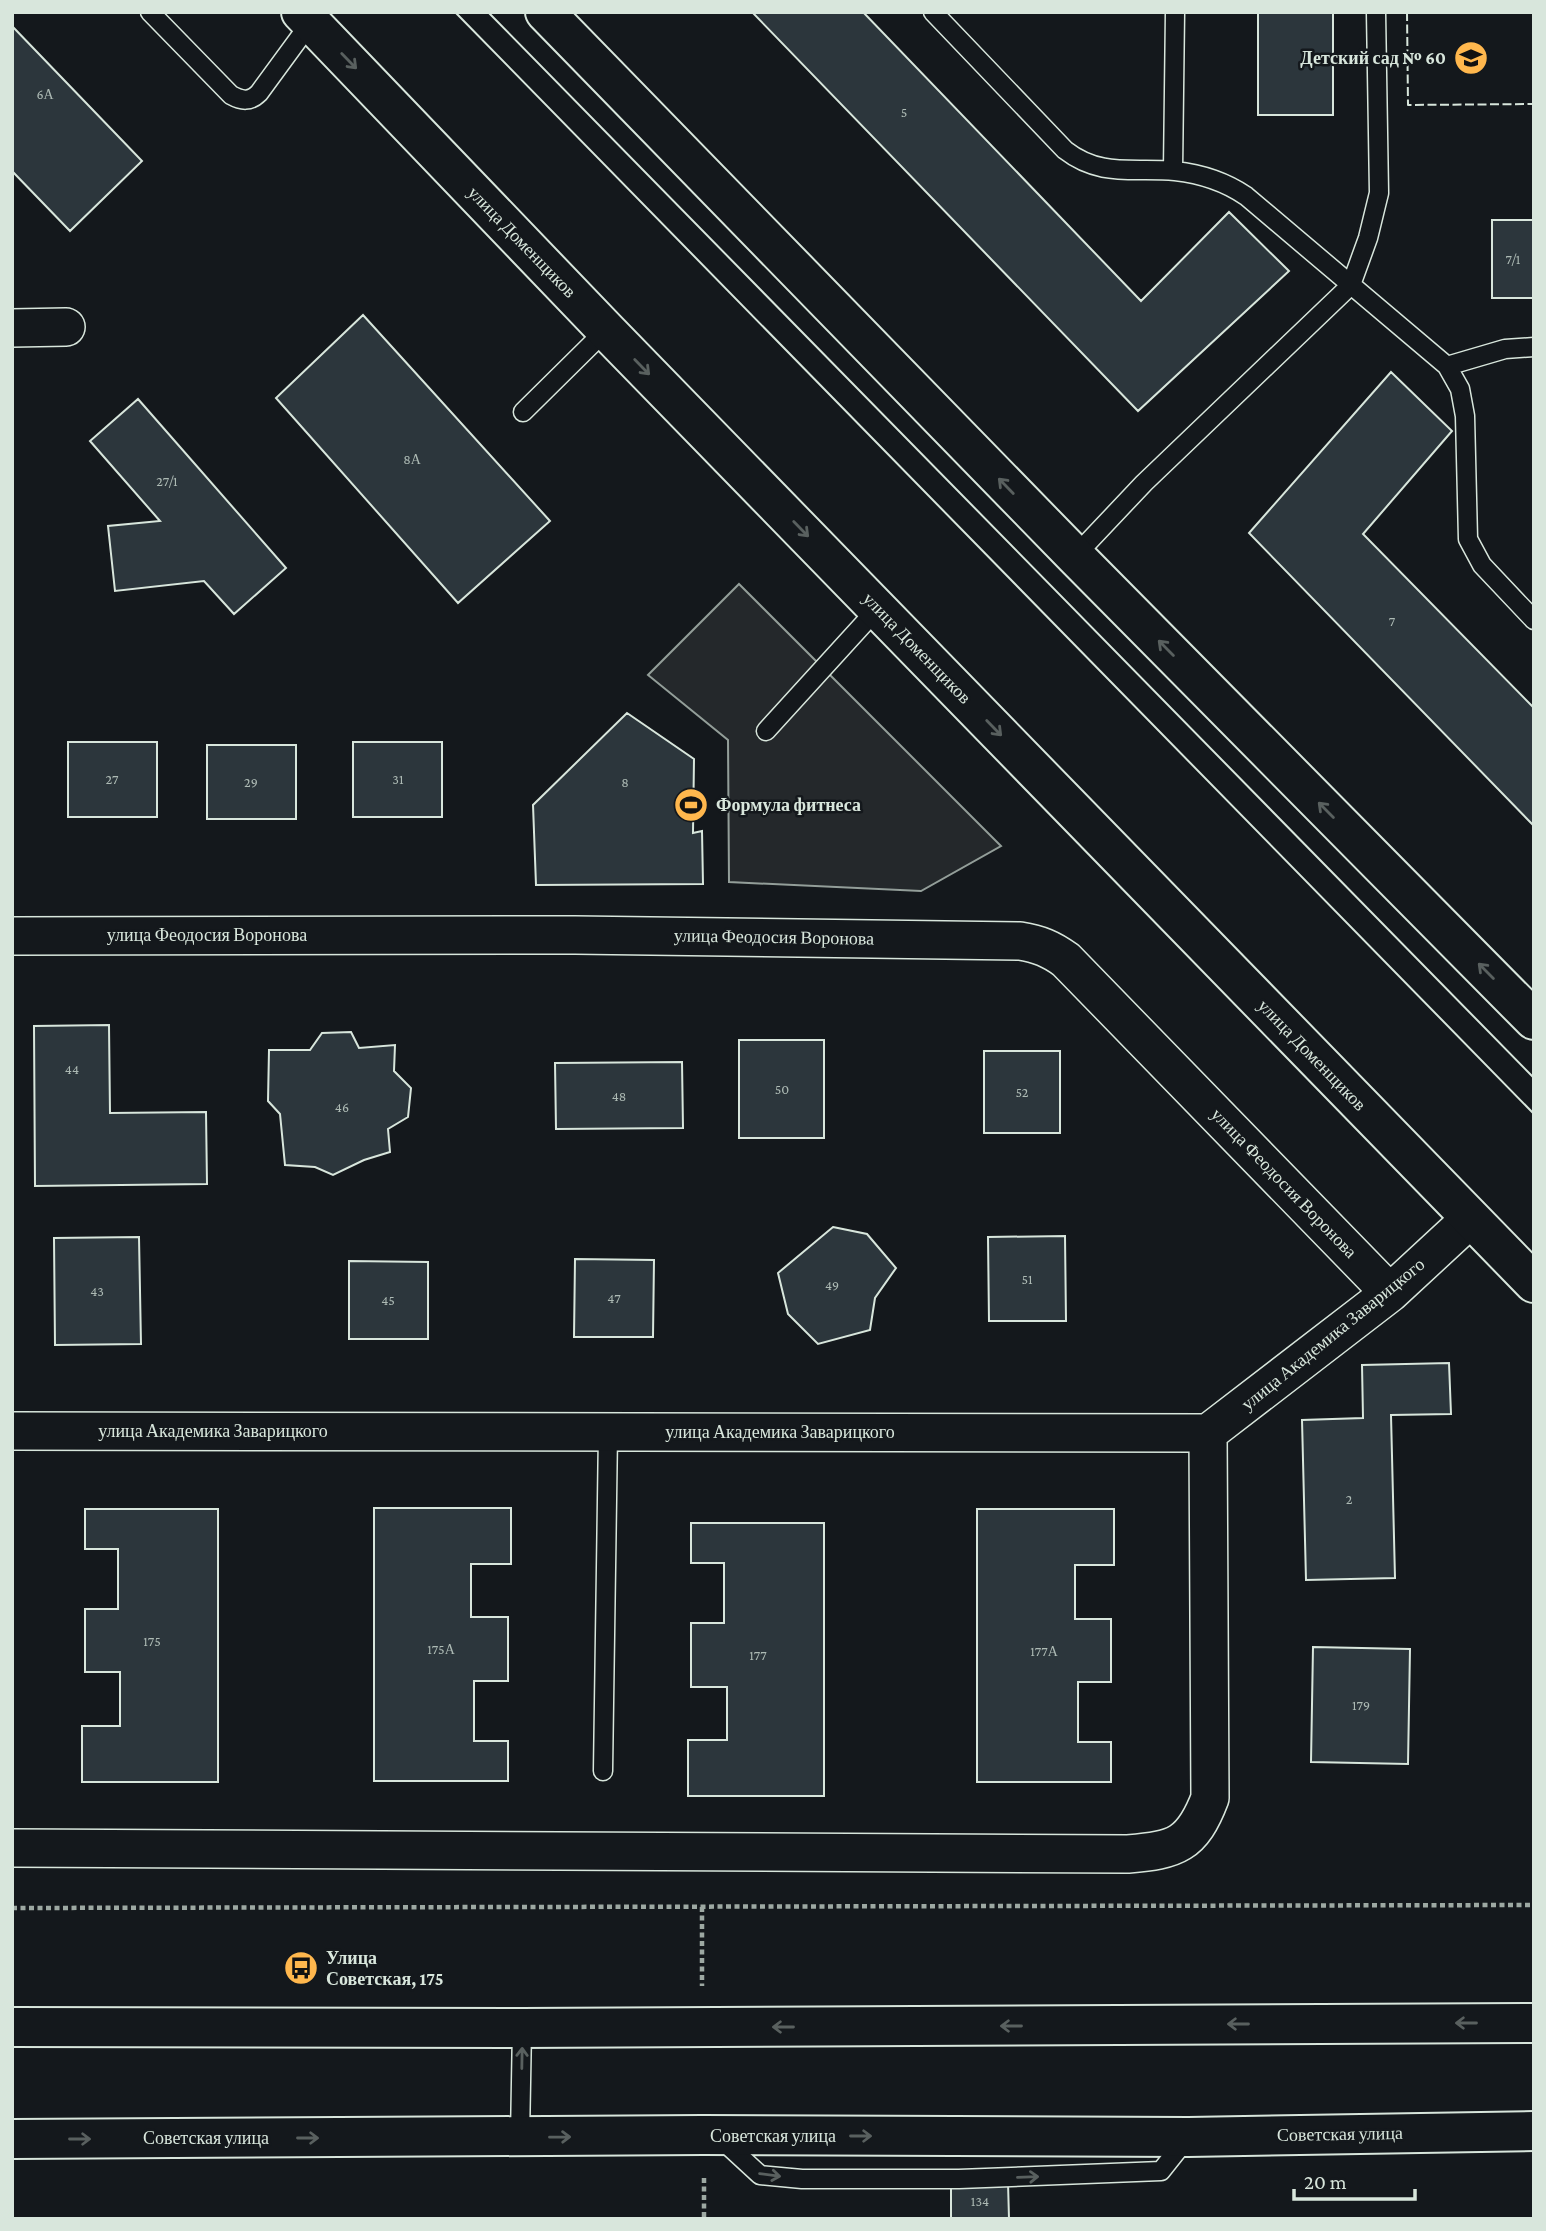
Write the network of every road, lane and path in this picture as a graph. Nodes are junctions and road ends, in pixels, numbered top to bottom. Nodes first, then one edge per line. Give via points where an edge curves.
1 (150, 12) edge
2 (545, 12) edge
3 (933, 12) edge
4 (1175, 12) edge
5 (1376, 12) edge
6 (306, 17) edge
7 (1173, 170) junction
8 (1351, 285) junction
9 (66, 327) dead end
10 (12, 328) edge
11 (606, 330) junction
12 (1534, 347) edge
13 (1447, 366) junction
14 (523, 412) dead end
15 (1075, 556) junction
16 (878, 608) junction
17 (1534, 620) edge
18 (766, 732) dead end
19 (12, 936) edge
20 (1534, 1020) edge
21 (1470, 1219) junction
22 (1534, 1283) edge
23 (1390, 1293) junction
24 (12, 1431) edge
25 (608, 1432) junction
26 (1209, 1433) junction
27 (603, 1771) dead end
28 (12, 1848) edge
29 (1534, 1905) edge
30 (702, 1907) junction
31 (12, 1908) edge
32 (702, 1989) dead end
33 (1534, 2023) edge
34 (12, 2027) edge
35 (522, 2028) junction
36 (1534, 2131) edge
37 (520, 2137) junction
38 (12, 2139) edge
39 (704, 2178) dead end
40 (704, 2219) edge

1 - 6 lane via 231,95 246,100 259,93
15 -> 2 main road
3 - 7 lane via 1079,161 1096,168
4 - 7 lane
5 - 8 lane via 1379,193
6 -> 11 main road, улица Доменщиков
7 - 8 lane via 1227,183
8 - 13 lane
8 - 15 lane via 1144,483
9 - 10 street
11 - 14 lane
11 -> 16 main road, улица Доменщиков
12 - 13 lane via 1505,349
13 - 17 lane via 1460,389 1465,416 1468,539 1482,565
20 -> 15 main road
16 - 18 lane
16 -> 21 main road, улица Доменщиков
19 - 23 street, улица Феодосия Воронова via 575,934 1037,943 1066,960
21 - 22 main road, улица Доменщиков
21 - 23 street, улица Академика Заварицкого
23 - 26 street, улица Академика Заварицкого
24 - 25 street, улица Академика Заварицкого
25 - 26 street, улица Академика Заварицкого
25 - 27 lane
26 - 28 street via 1210,1798 1200,1822 1184,1841 1159,1852
29 - 30 path
30 - 31 path
30 - 32 path
33 -> 35 main road
34 - 35 main road
37 -> 35 lane
37 -> 36 main road, Советская улица via 1188,2137
38 -> 37 main road, Советская улица
39 - 40 path

